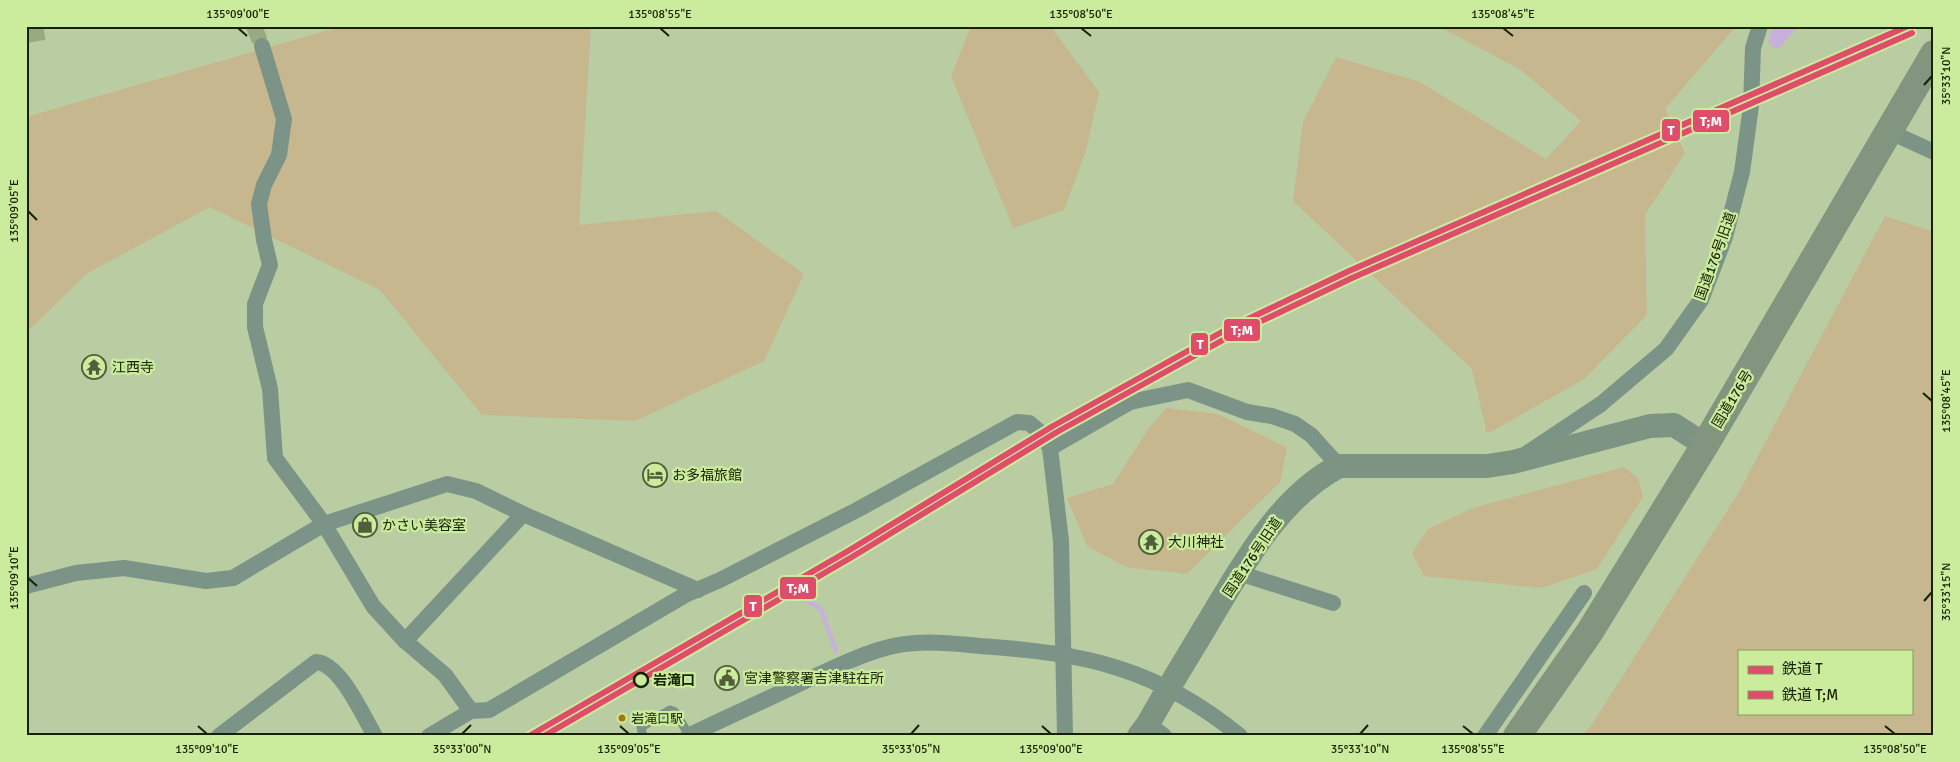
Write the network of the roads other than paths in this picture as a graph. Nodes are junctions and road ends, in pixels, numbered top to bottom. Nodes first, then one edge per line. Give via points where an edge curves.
1 (1760, 26) edge
2 (262, 46) tunnel mouth
3 (1927, 65) edge
4 (1888, 130) junction
5 (1934, 152) edge
6 (1705, 445) junction
7 (1050, 448) junction
8 (1513, 462) junction
9 (1339, 466) junction
10 (523, 514) junction
11 (324, 524) junction
12 (1239, 573) junction
13 (26, 586) edge
14 (698, 590) junction
15 (1584, 593) dead end
16 (1333, 603) dead end
17 (405, 641) junction
18 (1063, 654) junction
19 (1168, 687) junction
20 (471, 711) junction
21 (1150, 732) edge
22 (689, 735) edge
23 (219, 736) edge
24 (375, 736) edge
25 (429, 736) edge
26 (643, 736) edge
27 (1065, 736) edge
28 (1240, 736) edge
29 (1485, 736) edge
30 (1516, 736) edge

1 - 8 street, 国道176号旧道 via 1753,48 1751,106 1742,172 1725,237 1701,300 1666,349 1608,398
2 - 11 street via 284,119 279,154 264,185 260,204 270,265 255,304 255,328 270,389 275,458
3 - 4 highway, 国道176号
4 - 5 street
4 - 6 highway, 国道176号
6 - 8 street, 国道176号旧道 via 1674,425 1650,426
6 - 30 highway, 国道176号 via 1589,633
7 - 9 street via 1130,402 1188,390 1247,412 1295,424 1311,435
7 - 14 street via 1041,433 1029,423 1017,422 849,514
7 - 18 street via 1061,541
8 - 9 street, 国道176号旧道 via 1487,466
9 - 12 street, 国道176号旧道 via 1323,474 1277,517
10 - 11 street via 476,490 448,484
10 - 14 street
10 - 17 street
11 - 13 street via 233,578 206,581 124,568 76,573
11 - 17 street via 373,606
12 - 16 street
12 - 19 street, 国道176号旧道
14 - 20 street via 646,616 489,710
15 - 29 street
17 - 20 street via 445,675
18 - 19 street via 1112,665
18 - 22 street via 938,643 882,648
18 - 27 street
19 - 21 street, 国道176号旧道
19 - 28 street via 1208,711
20 - 25 street
22 - 26 lane via 675,712 670,710 641,727
23 - 24 street via 316,662 324,663 334,671

